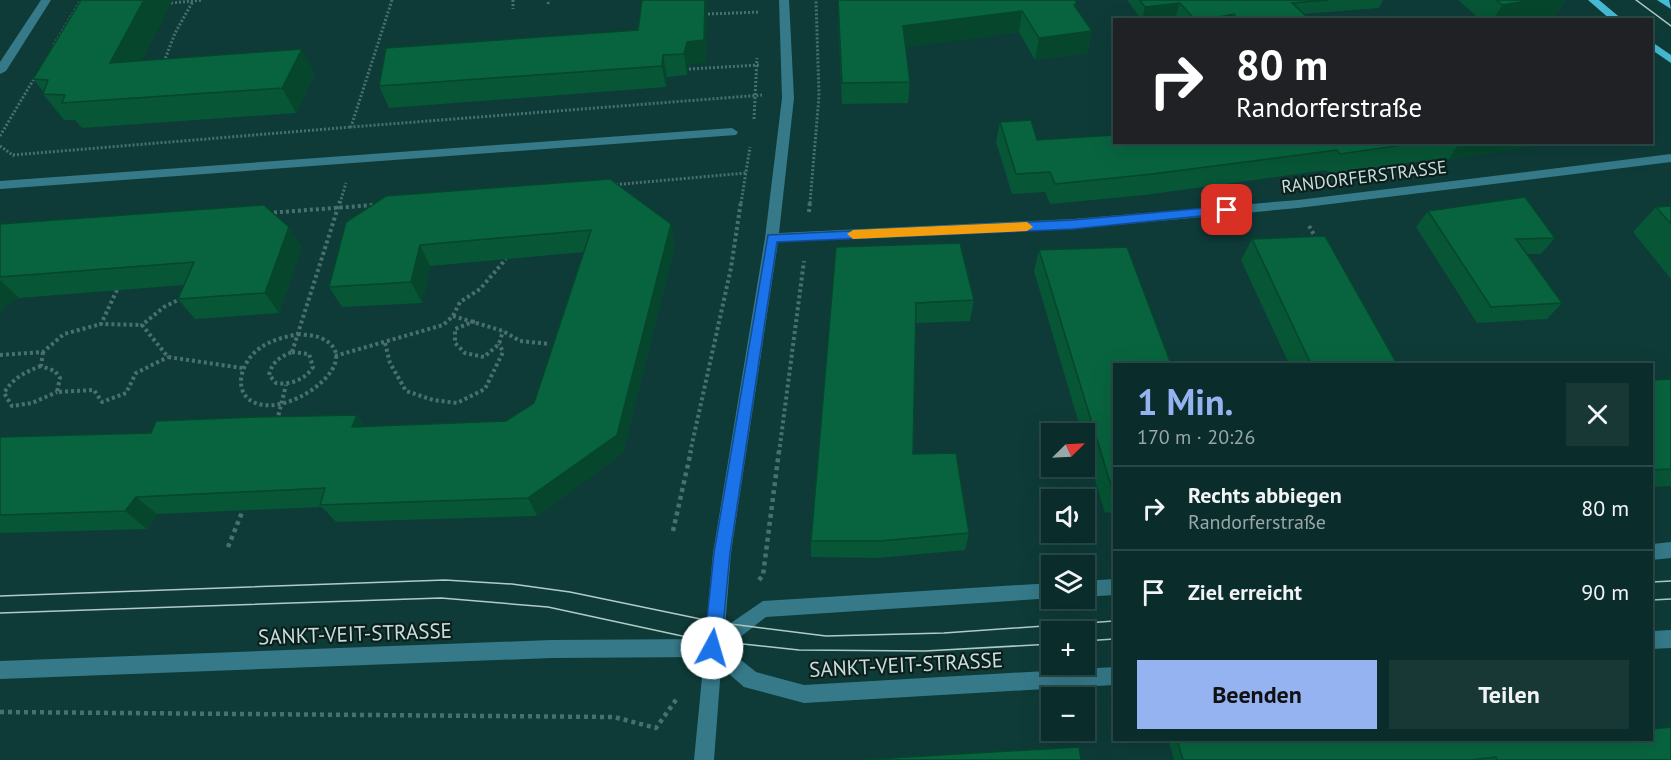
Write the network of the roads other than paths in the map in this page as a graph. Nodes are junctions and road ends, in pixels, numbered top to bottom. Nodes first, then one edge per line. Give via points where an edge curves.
1 (46, 0) edge
2 (1593, 0) edge
3 (1662, 0) edge
4 (784, 6) edge
5 (1671, 6) edge
6 (1616, 18) edge
7 (1653, 46) edge
8 (1671, 60) edge
9 (0, 71) edge
10 (732, 132) dead end
11 (1671, 158) edge
12 (0, 185) edge
13 (772, 238) junction
14 (1671, 550) edge
15 (1653, 552) edge
16 (1113, 587) edge
17 (1095, 588) edge
18 (1041, 592) edge
19 (1671, 639) edge
20 (1653, 640) edge
21 (712, 648) junction
22 (0, 670) edge
23 (1113, 676) edge
24 (704, 760) edge

1 - 9 street
2 - 6 main road
3 - 5 main road
4 - 13 street via 788,98
7 - 8 main road
10 - 12 street
11 - 13 street, RANDORFERSTRASSE via 1298,204 1073,225
13 - 21 street via 722,553
14 - 15 street
16 - 17 street
18 - 21 street via 763,609
19 - 20 street
21 - 22 street, SANKT-VEIT-STRASSE via 551,649
21 - 23 street, SANKT-VEIT-STRASSE via 751,680 804,694
21 - 24 street

